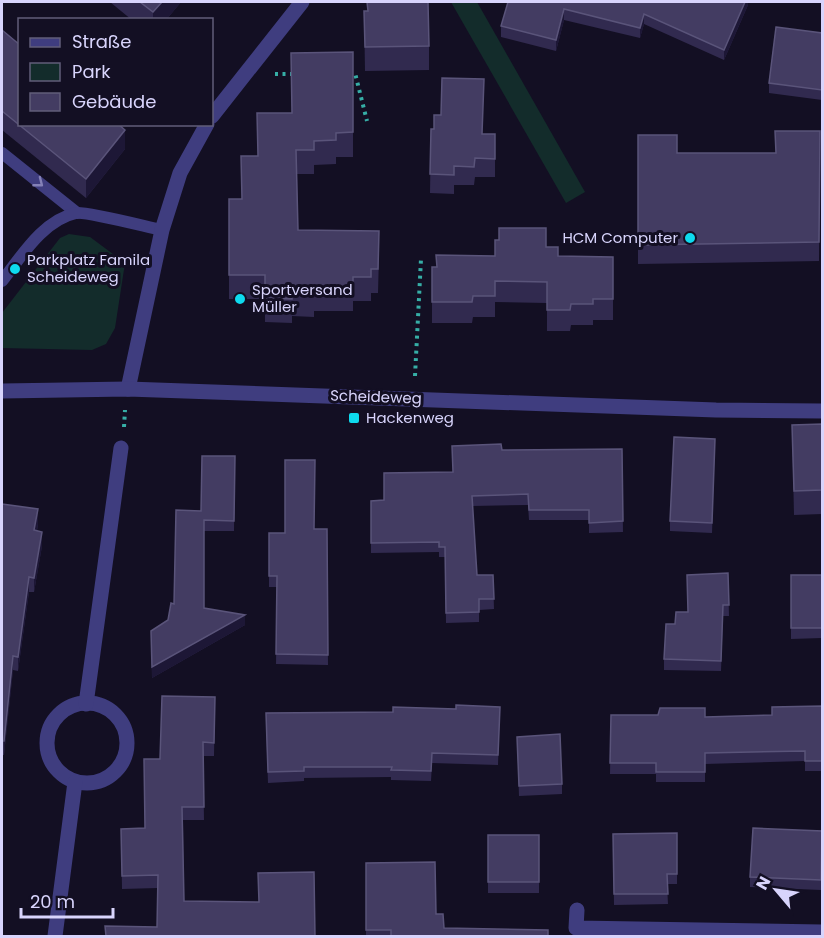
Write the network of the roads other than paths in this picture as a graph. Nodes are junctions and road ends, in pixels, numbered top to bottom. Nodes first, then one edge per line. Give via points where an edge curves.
1 (302, 2) edge
2 (213, 115) edge
3 (206, 126) edge
4 (2, 153) edge
5 (77, 213) junction
6 (162, 230) junction
7 (2, 280) edge
8 (128, 388) junction
9 (2, 392) edge
10 (822, 411) edge
11 (121, 448) road end
12 (86, 704) junction
13 (75, 782) junction
14 (577, 910) dead end
15 (576, 932) edge
16 (822, 932) edge
17 (55, 936) edge

1 - 2 street
3 - 6 street via 180,173
4 -> 5 lane
5 - 6 lane
5 - 7 lane via 35,239
6 - 8 street
8 - 9 street, Scheideweg
8 - 10 street, Scheideweg
11 - 12 street
12 - 13 street via 63,712 49,732 50,757 56,768
12 - 13 street via 100,705 112,712 121,722 127,749 114,773 89,783
13 - 17 street
14 - 15 street
15 - 16 street

